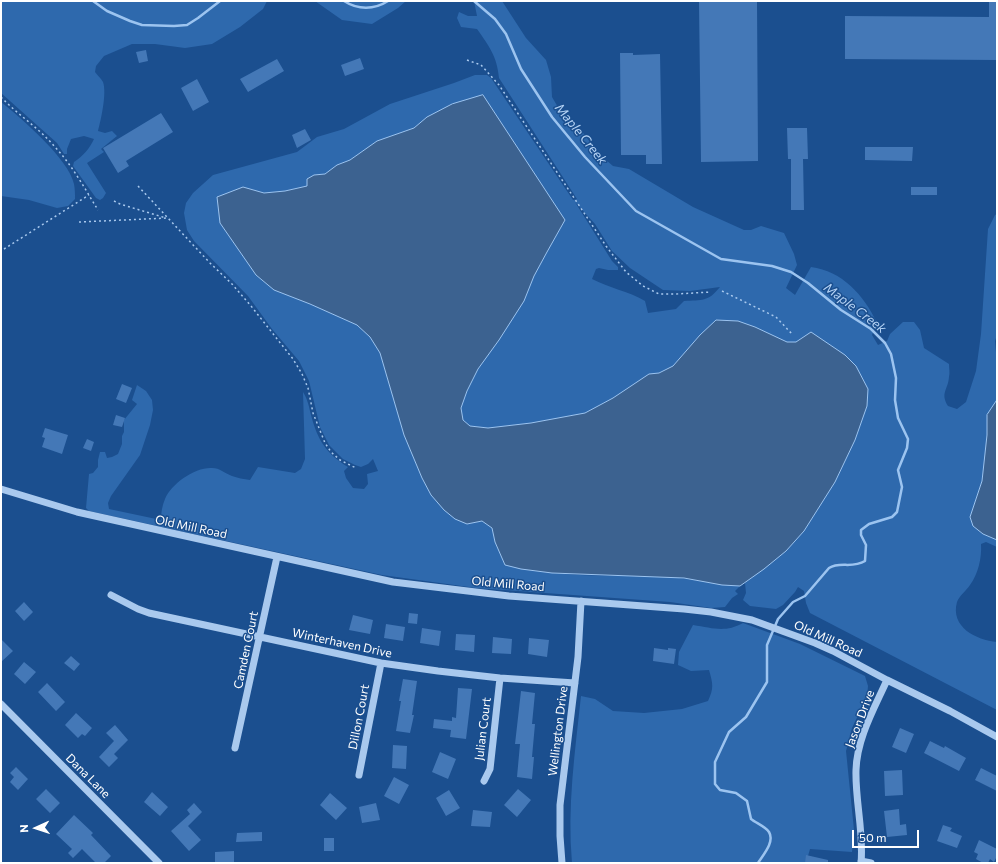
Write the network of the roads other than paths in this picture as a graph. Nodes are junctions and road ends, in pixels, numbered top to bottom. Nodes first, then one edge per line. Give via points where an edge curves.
1 (1, 489) edge
2 (277, 556) junction
3 (111, 595) dead end
4 (581, 601) junction
5 (260, 637) junction
6 (381, 663) junction
7 (500, 678) junction
8 (887, 680) junction
9 (575, 683) junction
10 (1, 704) edge
11 (997, 736) edge
12 (235, 748) dead end
13 (359, 775) dead end
14 (484, 781) dead end
15 (861, 862) edge
16 (159, 863) edge
17 (562, 863) edge
18 (871, 863) edge

1 - 2 street, Old Mill Road via 77,512
2 - 4 street, Old Mill Road via 421,586
2 - 5 street, Camden Court
3 - 5 street, Winterhaven Drive via 149,613
4 - 8 street, Old Mill Road via 684,609 752,620 833,651
4 - 9 street, Wellington Drive
5 - 6 street, Winterhaven Drive
5 - 12 street, Camden Court
6 - 7 street, Winterhaven Drive
6 - 13 street, Dillon Court
7 - 9 street, Winterhaven Drive
7 - 14 street, Julian Court via 490,769
8 - 11 street, Old Mill Road
8 - 15 street, Jason Drive via 857,756
9 - 17 street, Wellington Drive via 560,805
10 - 16 street, Dana Lane
15 - 18 street

